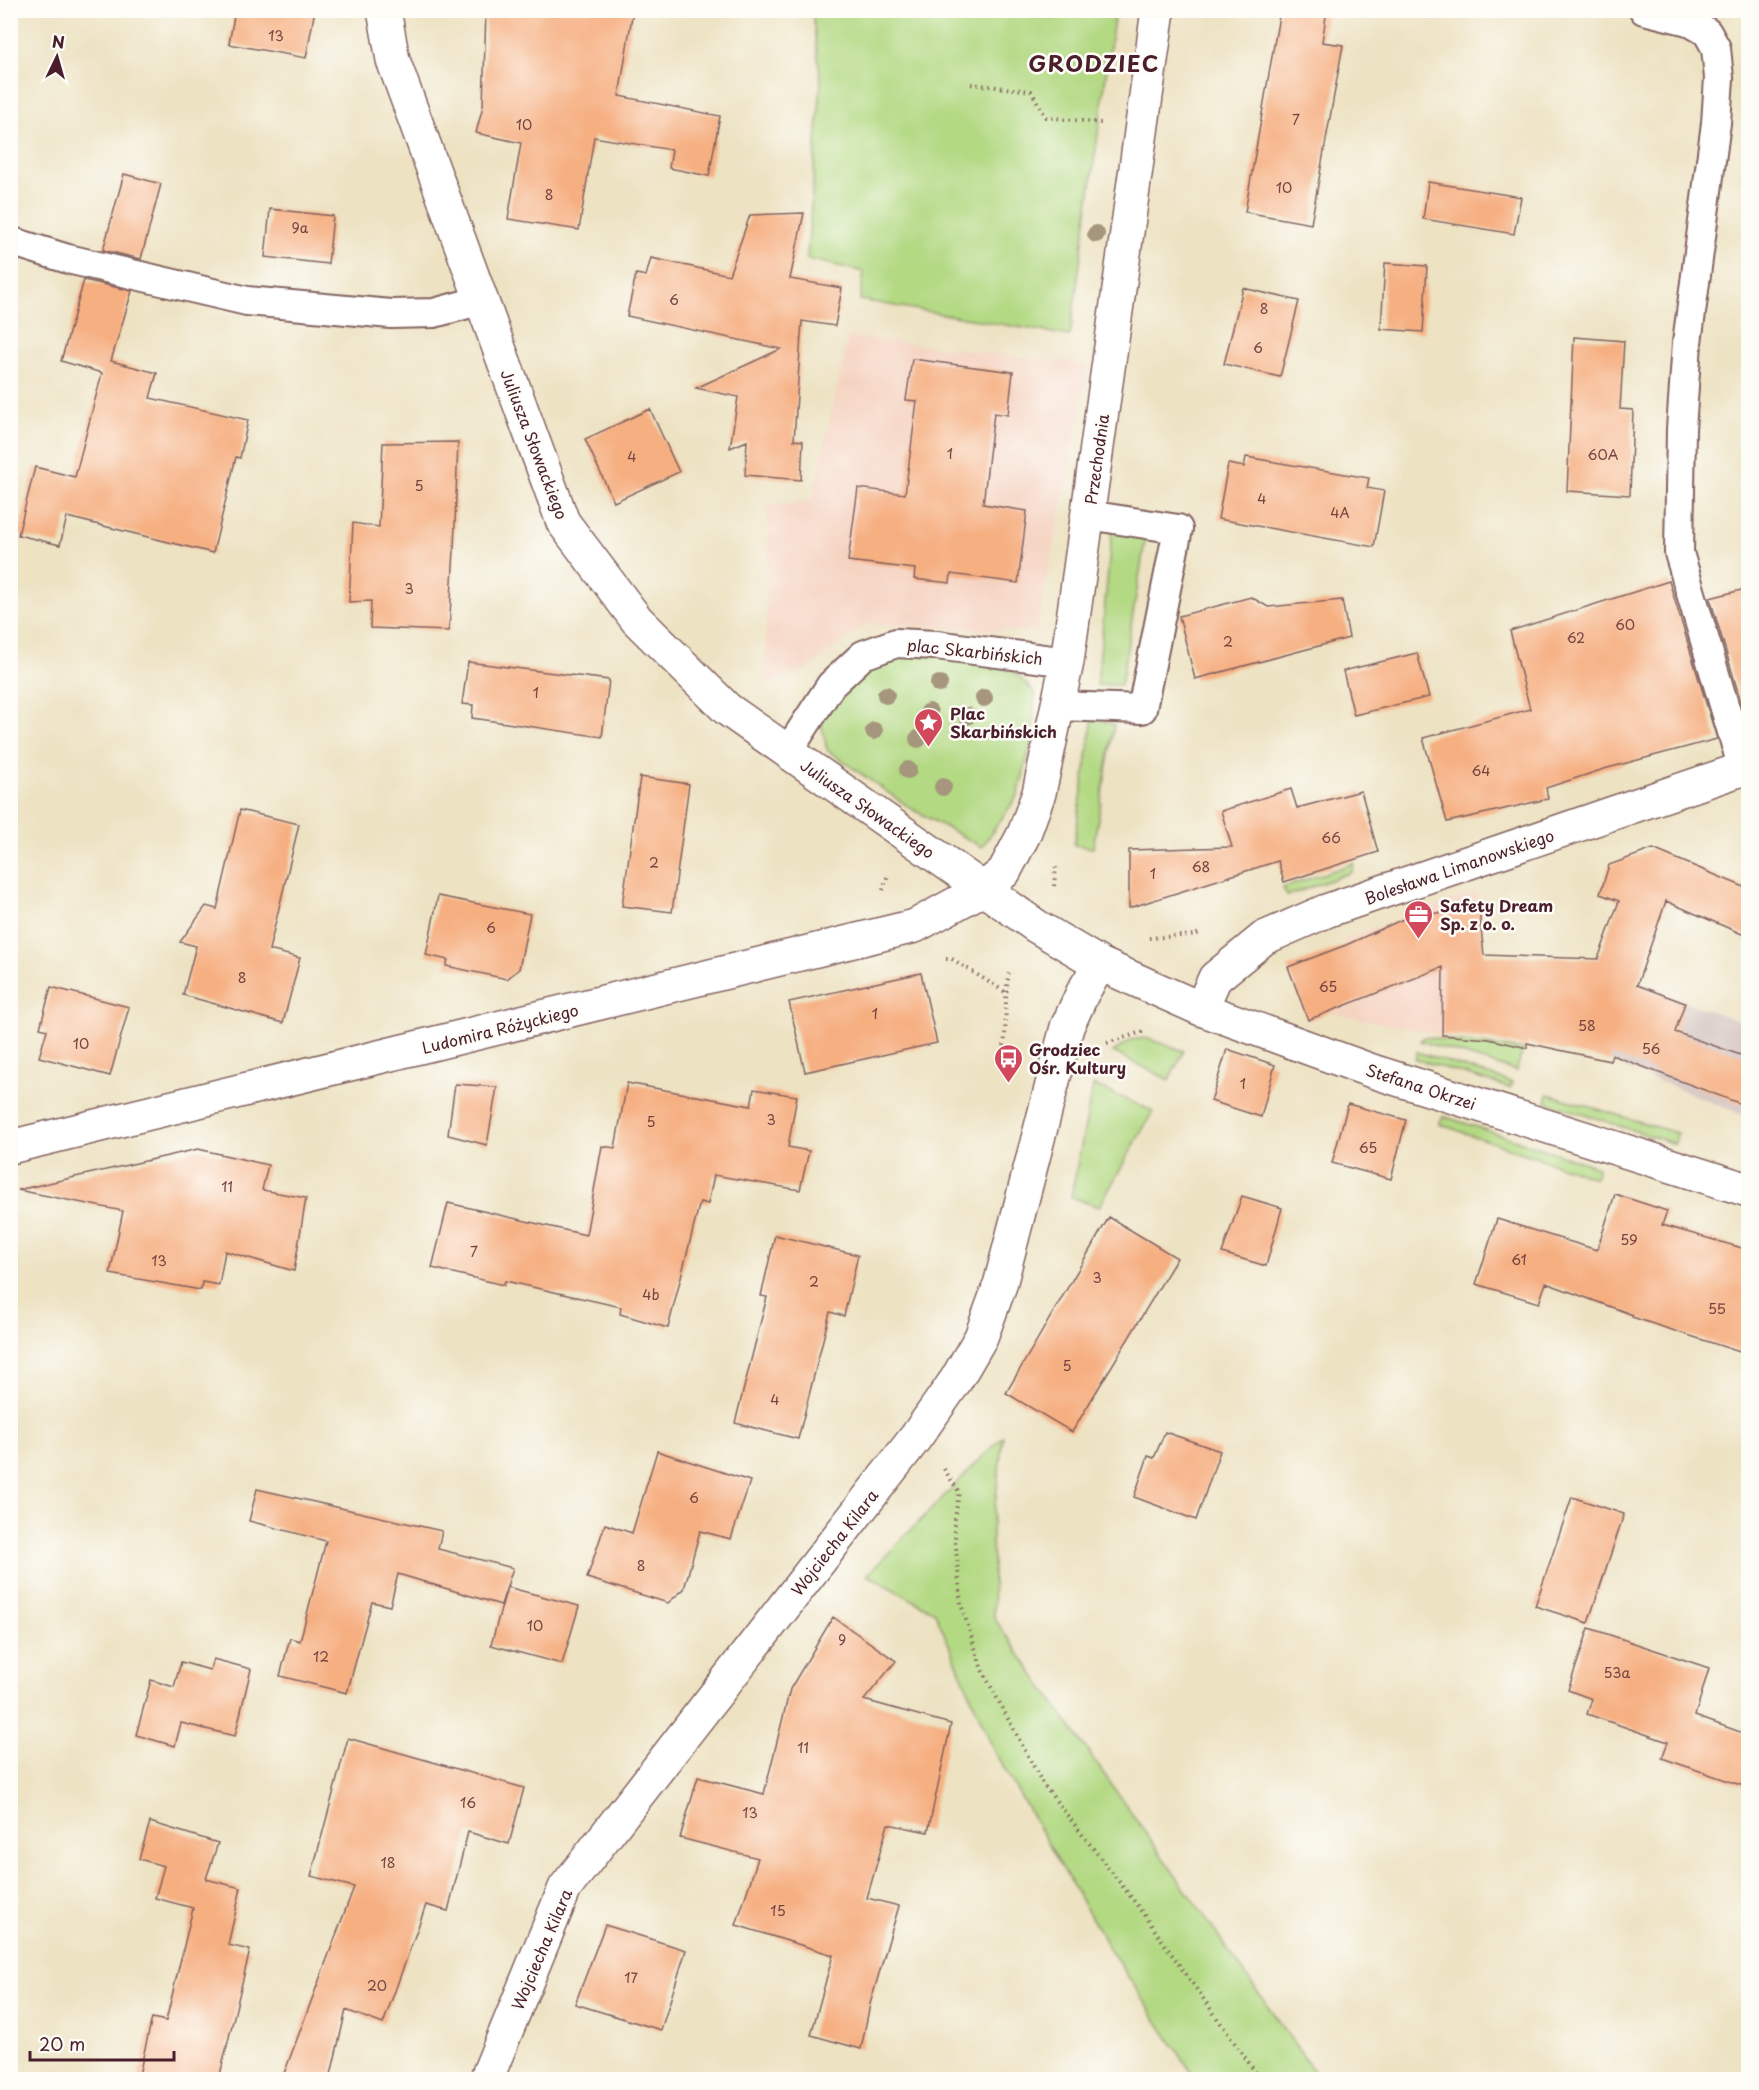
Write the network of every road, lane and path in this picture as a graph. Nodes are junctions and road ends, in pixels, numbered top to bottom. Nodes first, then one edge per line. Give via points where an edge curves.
1 (384, 10) edge
2 (1158, 10) edge
3 (1644, 10) edge
4 (971, 84) dead end
5 (1141, 128) junction
6 (10, 241) edge
7 (482, 300) junction
8 (1088, 514) junction
9 (1067, 662) junction
10 (1058, 706) junction
11 (788, 751) junction
12 (1746, 768) edge
13 (1056, 864) dead end
14 (886, 865) dead end
15 (983, 889) junction
16 (1054, 891) dead end
17 (880, 900) dead end
18 (1206, 931) dead end
19 (1143, 939) dead end
20 (1100, 964) junction
21 (1009, 973) dead end
22 (1201, 1009) junction
23 (1156, 1033) dead end
24 (1004, 1046) dead end
25 (1102, 1050) dead end
26 (10, 1148) edge
27 (1749, 1190) edge
28 (916, 1437) junction
29 (486, 2079) edge
30 (1261, 2079) edge

1 - 7 street, Juliusza Słowackiego via 393,60
2 - 5 street, Przechodnia
3 - 12 lane via 1688,21 1707,32 1716,48 1716,123 1687,343 1678,553
4 - 5 path via 1031,91 1046,117
5 - 8 street, Przechodnia
6 - 7 lane via 68,259 247,301 391,314 434,313
7 - 11 street, Juliusza Słowackiego via 563,522 643,627 727,709
8 - 9 street, Przechodnia
8 - 10 lane via 1178,529 1142,709
9 - 10 street, Przechodnia
9 - 11 lane, plac Skarbińskich via 896,643 863,655 831,685
10 - 15 street, Przechodnia via 1039,793 1024,834 1004,872
11 - 15 street, Juliusza Słowackiego
12 - 22 street, Bolesława Limanowskiego via 1326,911 1275,933 1215,978
13 - 16 path
14 - 17 path via 889,873
15 - 20 street, Juliusza Słowackiego via 1035,926
15 - 26 street, Ludomira Różyckiego via 915,926
18 - 19 path
20 - 22 street, Stefana Okrzei
20 - 28 street, Wojciecha Kilara via 1067,1027 1000,1285 981,1336
21 - 24 path
22 - 27 street, Stefana Okrzei via 1372,1071
23 - 25 path via 1146,1030 1108,1042
28 - 29 street, Wojciecha Kilara via 565,1888
28 - 30 path via 959,1492 954,1525 961,1604 982,1670 1043,1784 1134,1901

